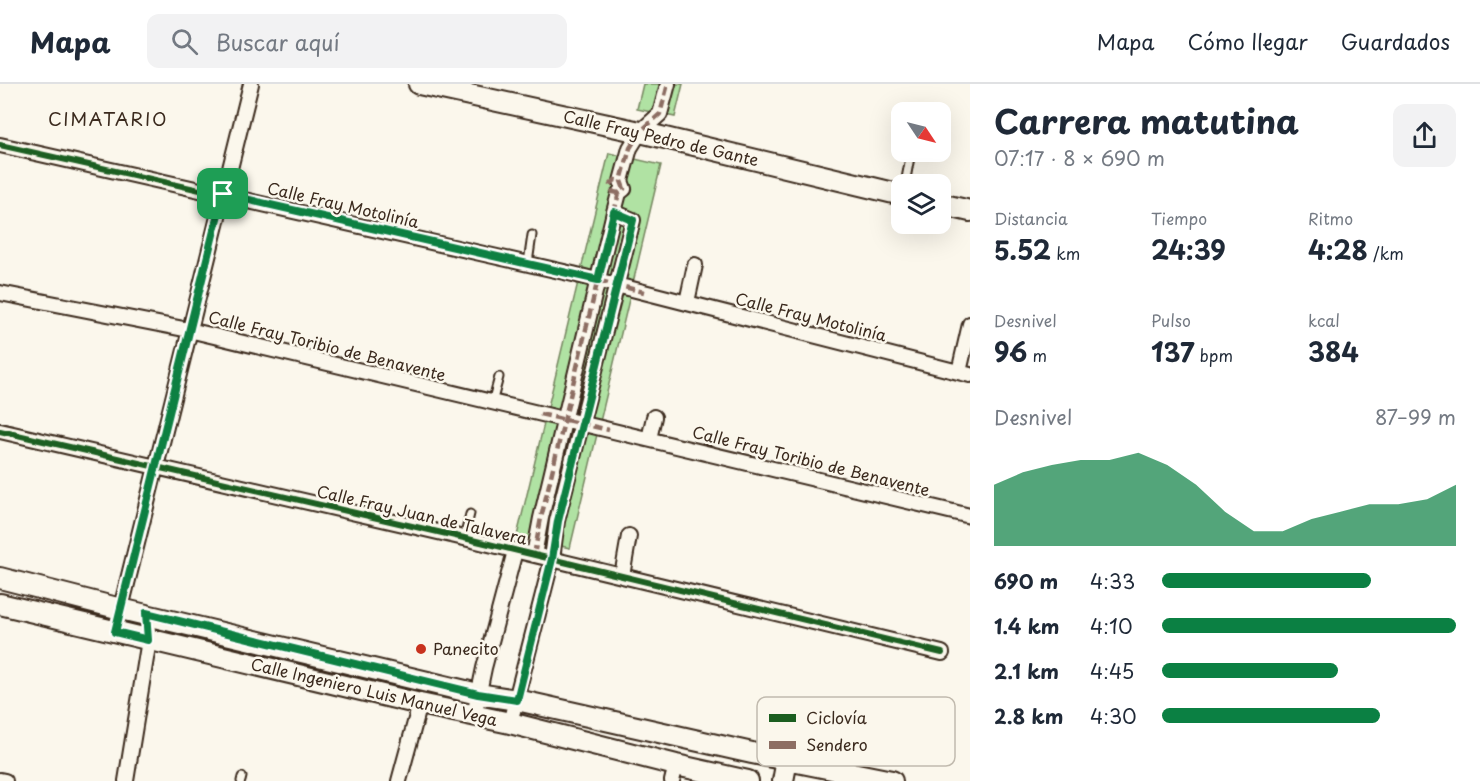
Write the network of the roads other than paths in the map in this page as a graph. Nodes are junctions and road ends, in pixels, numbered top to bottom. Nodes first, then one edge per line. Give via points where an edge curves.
1 (251, 84) edge
2 (419, 84) edge
3 (668, 84) edge
4 (640, 132) junction
5 (0, 146) edge
6 (891, 192) edge
7 (223, 194) junction
8 (951, 207) edge
9 (970, 211) edge
10 (614, 212) junction
11 (532, 235) dead end
12 (528, 263) junction
13 (695, 265) dead end
14 (598, 280) junction
15 (616, 285) junction
16 (0, 293) edge
17 (687, 302) junction
18 (970, 324) edge
19 (189, 330) junction
20 (965, 374) edge
21 (499, 377) dead end
22 (492, 403) junction
23 (654, 417) dead end
24 (564, 420) junction
25 (582, 424) junction
26 (0, 431) edge
27 (649, 439) junction
28 (155, 466) junction
29 (470, 514) dead end
30 (970, 516) edge
31 (629, 536) dead end
32 (464, 538) junction
33 (515, 551) junction
34 (534, 555) junction
35 (552, 559) junction
36 (622, 576) junction
37 (0, 578) edge
38 (0, 603) edge
39 (121, 609) junction
40 (146, 613) junction
41 (115, 632) junction
42 (148, 640) junction
43 (942, 653) dead end
44 (478, 694) junction
45 (517, 700) junction
46 (420, 704) junction
47 (474, 716) junction
48 (510, 723) junction
49 (757, 753) edge
50 (786, 766) edge
51 (817, 766) edge
52 (674, 773) edge
53 (0, 780) edge
54 (5, 781) edge
55 (126, 781) edge
56 (399, 781) edge
57 (748, 781) edge
58 (783, 781) edge
59 (892, 781) edge

1 - 7 street
2 - 4 main road, Calle Fray Pedro de Gante
3 - 4 street via 660,114
4 - 6 main road, Calle Fray Pedro de Gante
4 - 10 street via 630,148
5 - 7 street, Calle Fray Motolinía
7 - 12 street, Calle Fray Motolinía
7 - 19 street
8 - 9 main road
10 - 14 street
10 - 15 street via 633,220
11 - 12 lane
12 - 14 street, Calle Fray Motolinía
13 - 17 street
14 - 15 street, Calle Fray Motolinía
14 - 24 street
15 - 17 street, Calle Fray Motolinía
15 - 25 street
16 - 19 street, Calle Fray Toribio de Benavente
17 - 20 street, Calle Fray Motolinía
18 - 20 street
19 - 22 street, Calle Fray Toribio de Benavente
19 - 28 street
21 - 22 lane
22 - 24 street, Calle Fray Toribio de Benavente
23 - 27 street
24 - 25 street, Calle Fray Toribio de Benavente
24 - 34 street
25 - 27 street, Calle Fray Toribio de Benavente
25 - 35 street
26 - 28 street, Calle Fray Juan de Talavera
27 - 30 street, Calle Fray Toribio de Benavente
28 - 32 street, Calle Fray Juan de Talavera
28 - 39 street
29 - 32 lane
31 - 36 street
32 - 33 street, Calle Fray Juan de Talavera
33 - 34 street, Calle Fray Juan de Talavera
33 - 44 street
34 - 35 street, Calle Fray Juan de Talavera
35 - 36 street, Calle Fray Juan de Talavera
35 - 45 street
36 - 43 street, Calle Fray Juan de Talavera
37 - 39 main road, Calle Ingeniero Luis Manuel Vega
38 - 41 main road, Calle Ingeniero Luis Manuel Vega
39 - 40 main road, Calle Ingeniero Luis Manuel Vega
39 - 41 street
40 - 42 street
40 - 44 main road, Calle Ingeniero Luis Manuel Vega
41 - 42 main road, Calle Ingeniero Luis Manuel Vega
42 - 46 main road, Calle Ingeniero Luis Manuel Vega
42 - 55 street
44 - 45 main road, Calle Ingeniero Luis Manuel Vega
44 - 47 street
45 - 48 street
45 - 49 main road, Calle Ingeniero Luis Manuel Vega
46 - 47 main road, Calle Ingeniero Luis Manuel Vega
46 - 56 street
47 - 48 main road, Calle Ingeniero Luis Manuel Vega
48 - 52 main road, Calle Ingeniero Luis Manuel Vega
50 - 58 main road
51 - 59 main road, Calle Ingeniero Luis Manuel Vega
52 - 57 main road, Calle Ingeniero Luis Manuel Vega
53 - 54 street

